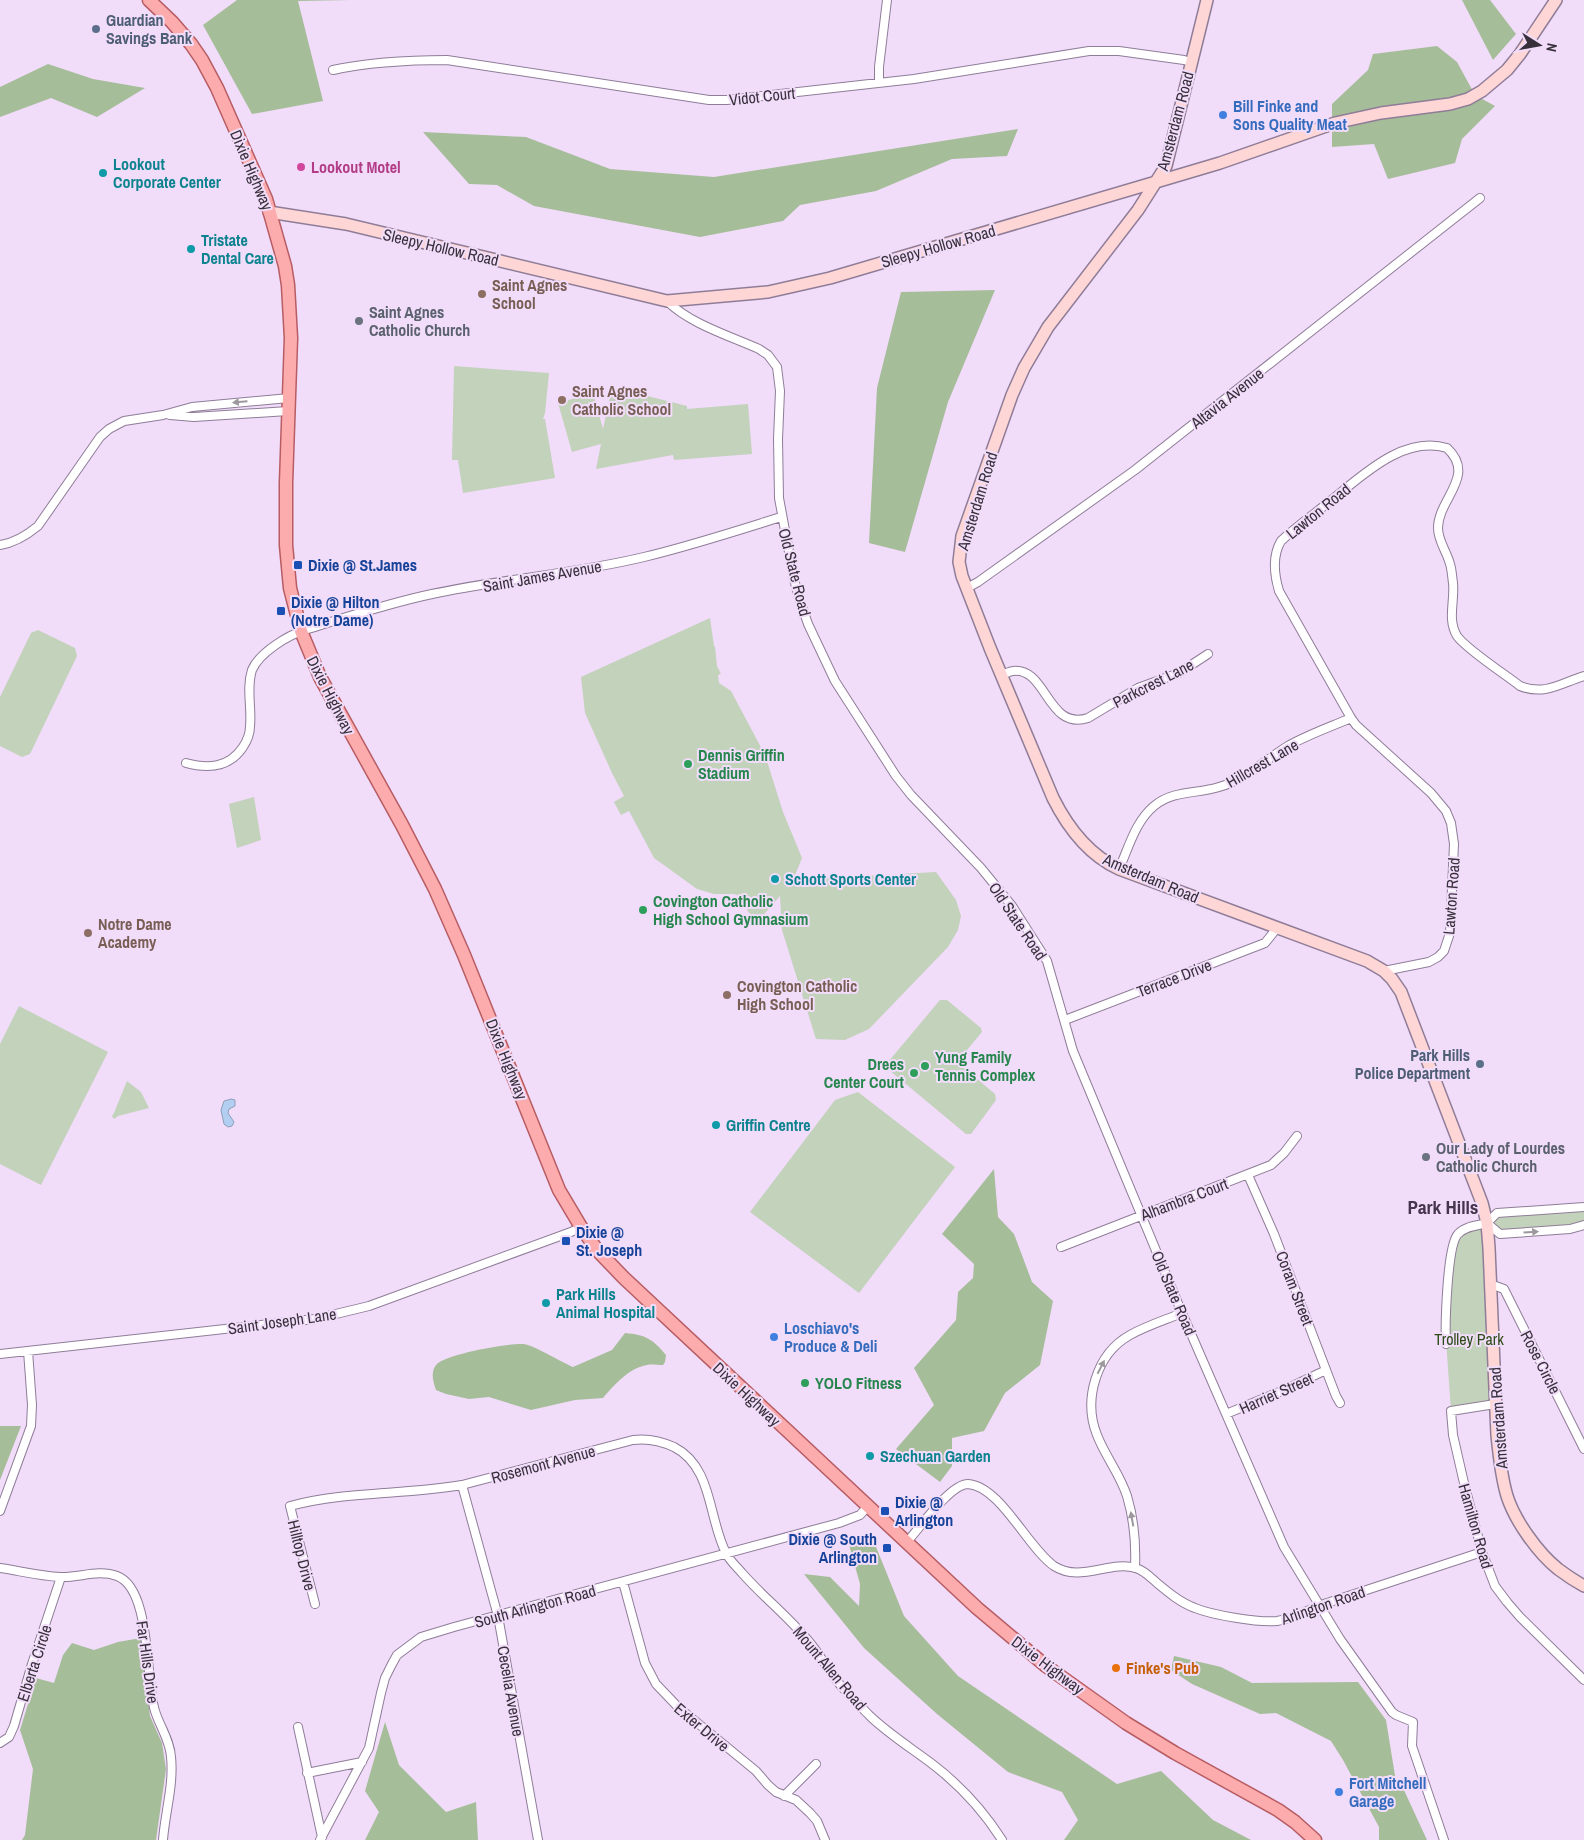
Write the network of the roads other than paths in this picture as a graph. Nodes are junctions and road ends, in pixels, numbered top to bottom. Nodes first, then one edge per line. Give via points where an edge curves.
1 (150, 0) edge
2 (887, 0) edge
3 (1207, 0) edge
4 (1556, 0) edge
5 (1191, 62) junction
6 (333, 70) dead end
7 (879, 82) junction
8 (1156, 182) junction
9 (1480, 198) dead end
10 (269, 212) junction
11 (667, 301) junction
12 (289, 404) junction
13 (164, 415) junction
14 (782, 517) junction
15 (0, 544) edge
16 (967, 588) junction
17 (301, 631) junction
18 (1208, 654) dead end
19 (1002, 675) junction
20 (1584, 676) edge
21 (1351, 718) junction
22 (186, 763) dead end
23 (1120, 869) junction
24 (1277, 928) junction
25 (1384, 971) junction
26 (1065, 1020) junction
27 (1297, 1136) dead end
28 (1248, 1175) junction
29 (1584, 1207) edge
30 (1142, 1216) junction
31 (1487, 1224) junction
32 (1584, 1225) edge
33 (581, 1227) junction
34 (1061, 1247) dead end
35 (1490, 1284) junction
36 (1182, 1313) junction
37 (1446, 1344) dead end
38 (28, 1351) junction
39 (0, 1354) edge
40 (1326, 1370) junction
41 (1340, 1403) dead end
42 (1495, 1404) junction
43 (1226, 1414) junction
44 (1584, 1449) edge
45 (462, 1486) junction
46 (290, 1506) joint
47 (868, 1506) junction
48 (0, 1511) edge
49 (906, 1543) junction
50 (1482, 1552) junction
51 (726, 1554) junction
52 (0, 1568) edge
53 (1135, 1568) junction
54 (61, 1577) junction
55 (623, 1582) junction
56 (1584, 1586) edge
57 (315, 1604) dead end
58 (1318, 1606) junction
59 (498, 1616) junction
60 (1584, 1680) edge
61 (298, 1727) dead end
62 (0, 1743) edge
63 (362, 1762) junction
64 (816, 1764) dead end
65 (307, 1773) junction
66 (784, 1796) junction
67 (321, 1838) edge
68 (163, 1840) edge
69 (538, 1840) edge
70 (825, 1840) edge
71 (1002, 1840) edge
72 (1315, 1840) edge
73 (1444, 1840) edge

1 - 10 main road, Dixie Highway via 202,60 220,94
2 - 7 street
3 - 5 street, Amsterdam Road
4 - 8 street, Sleepy Hollow Road via 1507,70 1468,98 1335,124
5 - 7 street, Vidot Court via 1119,51 1089,51
5 - 8 street, Amsterdam Road via 1166,166
6 - 7 street, Vidot Court via 413,60 448,60 709,100
8 - 11 street, Sleepy Hollow Road via 810,284 753,294
8 - 16 street, Amsterdam Road via 1048,327 1024,368 962,536 959,562
9 - 16 street, Altavia Avenue via 1135,470
10 - 11 street, Sleepy Hollow Road via 346,224
10 - 12 main road, Dixie Highway via 288,284 291,338
11 - 14 street, Old State Road via 686,316 759,349 777,367 780,391 777,477
12 - 13 street via 194,417
12 -> 13 street via 192,407
12 - 17 main road, Dixie Highway via 286,545 290,588
13 - 15 street via 124,421 109,429 100,437 38,526 8,544
14 - 17 street, Saint James Avenue via 644,557 432,594
14 - 26 street, Old State Road via 799,598 835,681 903,785 981,868 1029,931 1046,960
16 - 19 street, Amsterdam Road
17 - 22 street, Saint James Avenue via 272,646 255,664 250,684 250,729 239,752 220,765
17 - 33 main road, Dixie Highway via 324,685 435,889 559,1190
18 - 19 street, Parkcrest Lane via 1179,673 1138,688 1081,721 1060,713 1038,683 1026,674 1013,671
19 - 23 street, Amsterdam Road via 1064,819 1103,862
20 - 21 street, Lawton Road via 1547,690 1528,689 1458,636 1452,620 1450,564 1438,529 1440,514 1458,480 1459,470 1447,448 1430,445 1405,450 1381,462 1286,537 1275,556 1279,591
21 - 23 street, Hillcrest Lane via 1289,746 1228,784 1170,796 1156,804 1138,825
21 - 25 street, Lawton Road via 1431,793 1446,811 1453,832 1450,933 1444,951 1429,962
23 - 24 street, Amsterdam Road
24 - 25 street, Amsterdam Road via 1367,961
24 - 26 street, Terrace Drive via 1266,942
25 - 31 street, Amsterdam Road via 1401,992 1475,1184
26 - 30 street, Old State Road via 1073,1051
27 - 28 street, Alhambra Court via 1271,1165
28 - 30 street, Alhambra Court
28 - 40 street, Coram Street
29 - 31 street via 1497,1213
30 - 34 street, Alhambra Court
30 - 36 street, Old State Road
31 -> 32 street via 1500,1234 1570,1230
31 - 35 street, Amsterdam Road
31 - 37 street via 1464,1229 1453,1243
33 - 38 street, Saint Joseph Lane via 369,1306 315,1320
33 - 47 main road, Dixie Highway via 624,1278
35 - 42 street, Amsterdam Road
35 - 44 street, Rose Circle via 1504,1289
36 - 43 street, Old State Road
53 -> 36 street via 1133,1522 1128,1498 1097,1436 1091,1412 1092,1393 1100,1369 1112,1349 1129,1335
38 - 39 street, Saint Joseph Lane
38 - 48 street via 31,1426
40 - 41 street, Coram Street
40 - 43 street, Harriet Street
42 - 50 street, Hamilton Road via 1451,1411 1452,1435
42 - 56 street, Amsterdam Road via 1501,1467 1510,1506 1543,1554
43 - 58 street, Old State Road via 1284,1547
45 - 46 street, Rosemont Avenue via 314,1499
45 - 51 street, Rosemont Avenue via 633,1440 657,1441 680,1450 697,1467
45 - 59 street, Cecelia Avenue
46 - 57 street, Hilltop Drive
47 - 49 main road, Dixie Highway
47 - 51 street, South Arlington Road via 860,1515 838,1523
49 - 53 street via 952,1490 966,1484 986,1490 1055,1566 1063,1570 1086,1573 1118,1567
49 - 72 main road, Dixie Highway via 1046,1666 1126,1723 1278,1810
50 - 58 street, Arlington Road
50 - 60 street, Hamilton Road via 1495,1586 1507,1602
51 - 55 street, South Arlington Road
51 - 71 street, Mount Allen Road via 811,1644 842,1688 892,1735 962,1789 978,1805
52 - 54 street, Far Hills Drive
53 - 58 street, Arlington Road via 1196,1609 1233,1617 1277,1621
54 - 62 street, Elberta Circle via 10,1737
54 - 68 street, Far Hills Drive via 116,1576 128,1586 138,1604 145,1629 154,1710 168,1739 171,1756
55 - 59 street, South Arlington Road
55 - 66 street, Exter Drive via 646,1663 656,1684 678,1707
58 - 73 street, Old State Road via 1392,1712 1413,1722 1412,1746
59 - 63 street, South Arlington Road via 422,1637 397,1655 385,1678 369,1748
59 - 69 street, Cecelia Avenue
61 - 65 street
63 - 65 street
63 - 67 street, South Arlington Road
64 - 66 street
65 - 67 street
66 - 70 street, Exter Drive via 796,1800 810,1813

